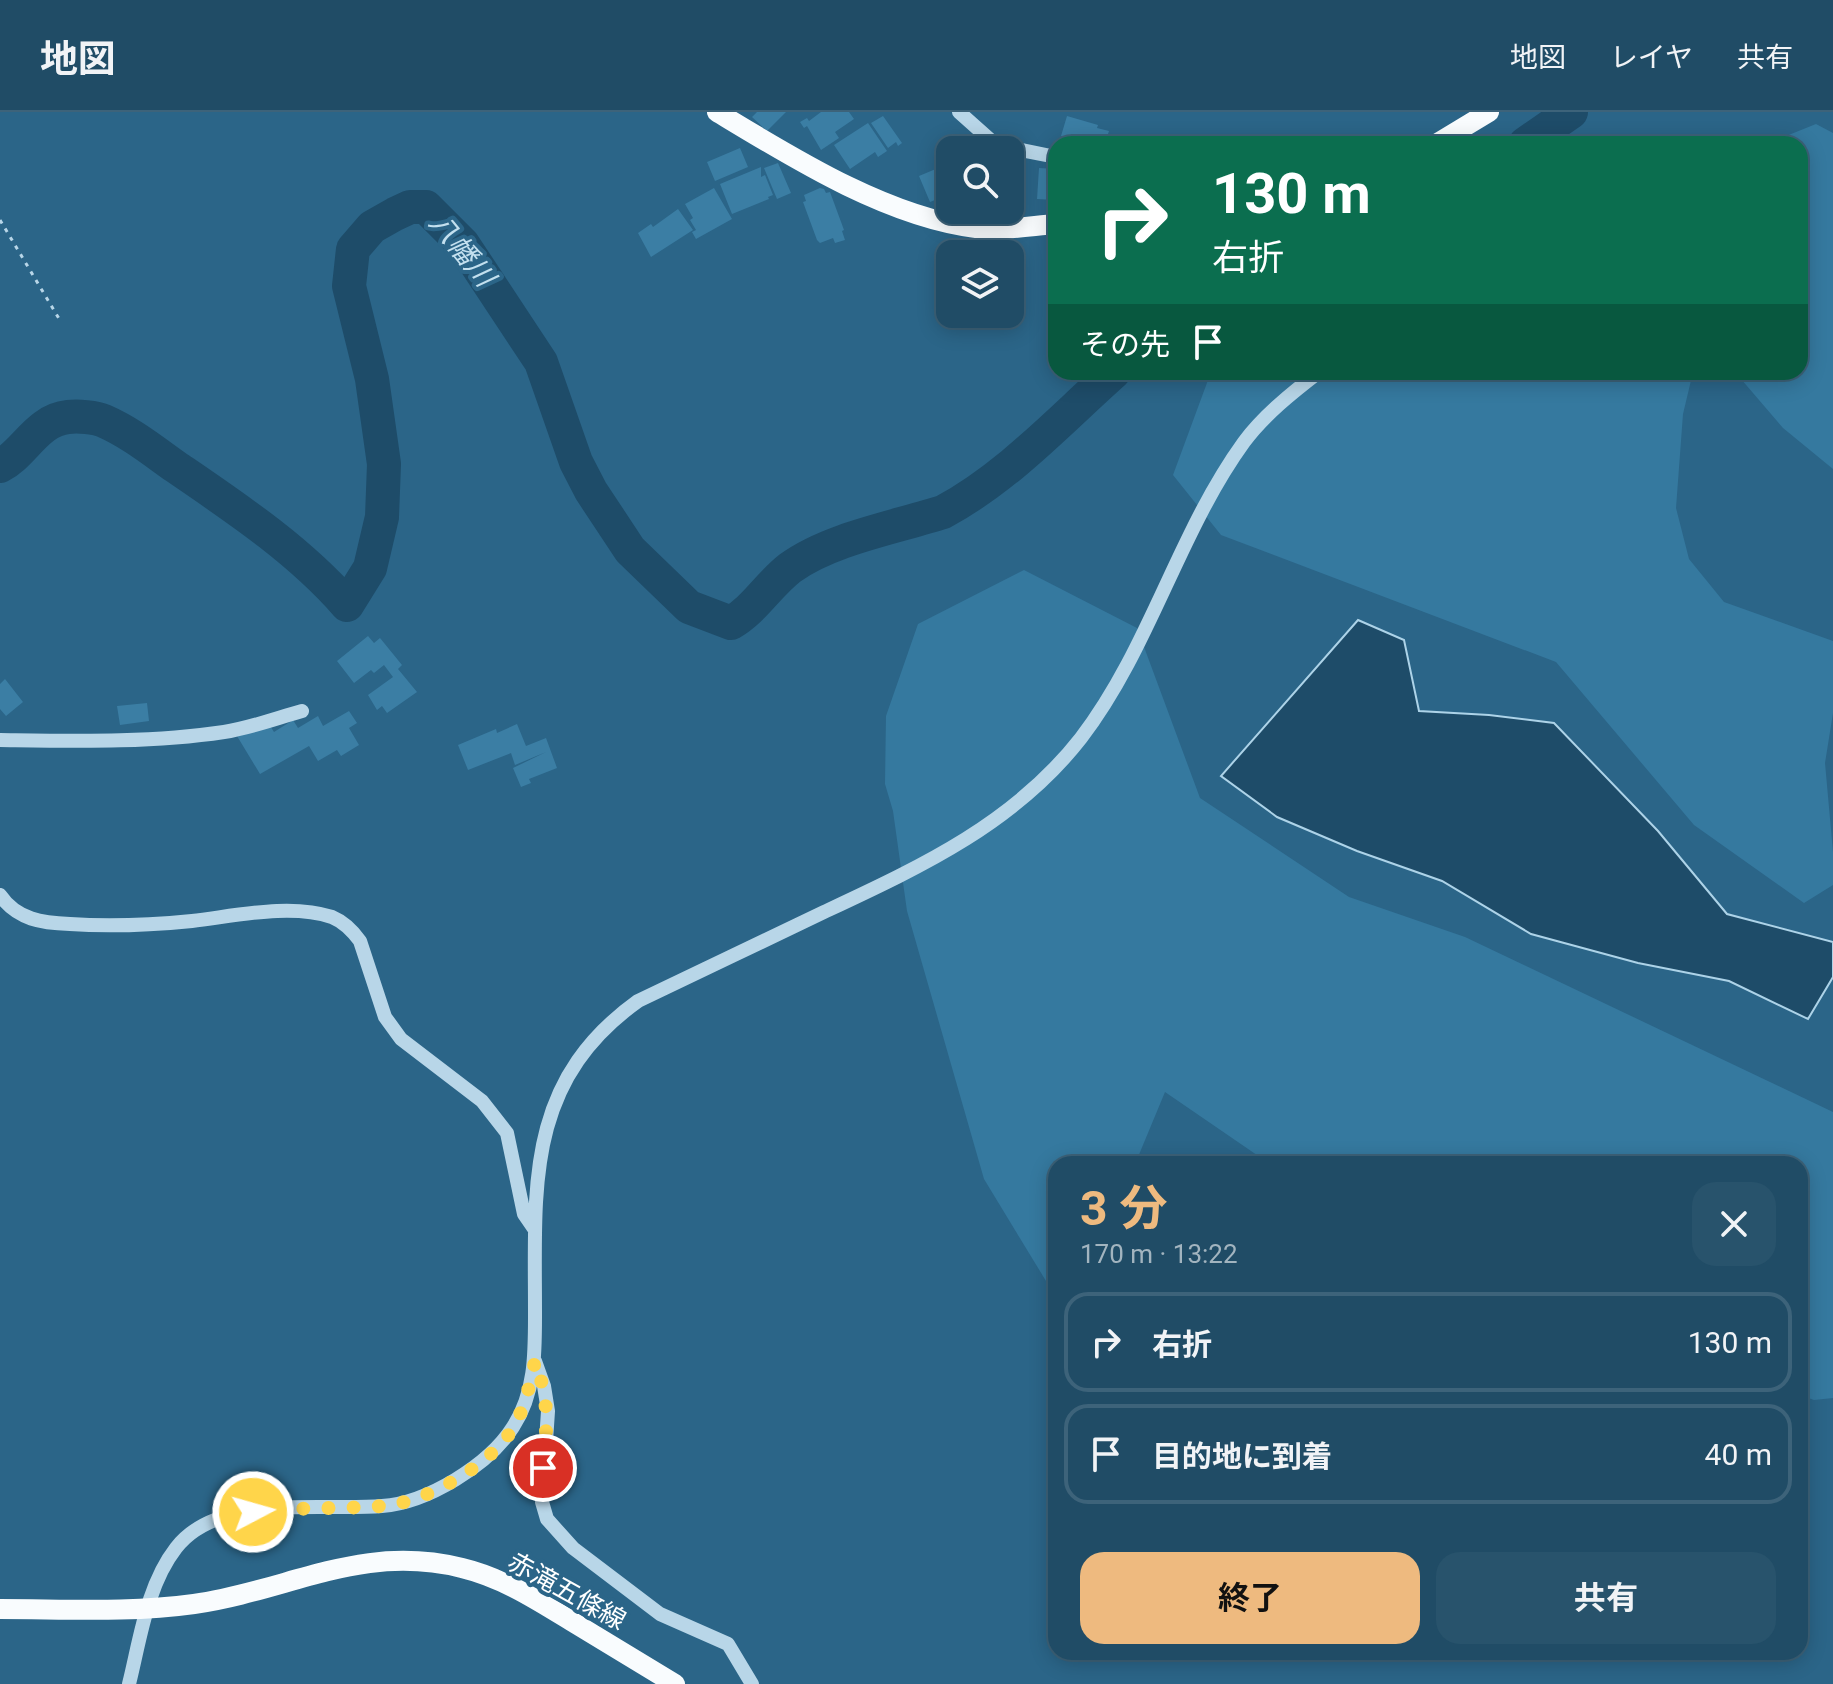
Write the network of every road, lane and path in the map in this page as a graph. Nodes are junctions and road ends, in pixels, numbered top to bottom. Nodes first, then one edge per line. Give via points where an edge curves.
1 (717, 112) edge
2 (959, 112) edge
3 (1489, 112) edge
4 (1449, 136) edge
5 (1048, 155) edge
6 (0, 220) edge
7 (1048, 224) edge
8 (61, 322) dead end
9 (1310, 380) edge
10 (302, 711) dead end
11 (0, 740) edge
12 (0, 895) edge
13 (535, 1230) junction
14 (535, 1361) junction
15 (0, 1609) edge
16 (148, 1609) junction
17 (129, 1684) edge
18 (675, 1684) edge
19 (752, 1684) edge

1 - 7 main road via 916,216 979,228
2 - 5 street via 996,145
3 - 4 main road
6 - 8 path
9 - 13 street via 1246,439 1218,481 1120,681 1035,790 932,861 638,1001 600,1032 570,1071 552,1109 541,1149
10 - 11 street via 198,734
12 - 13 street via 20,914 47,923 111,927 273,910 338,920 360,941 385,1017 401,1039 482,1101 507,1133 524,1214
13 - 14 street
14 - 16 street via 513,1428 456,1480 385,1506 300,1507 215,1519 177,1545
14 - 19 street via 548,1411 542,1502 547,1519 573,1548 660,1614 728,1644
15 - 16 main road, 赤滝五條線
16 - 17 street
16 - 18 main road, 赤滝五條線 via 237,1597 365,1562 441,1564 512,1587

